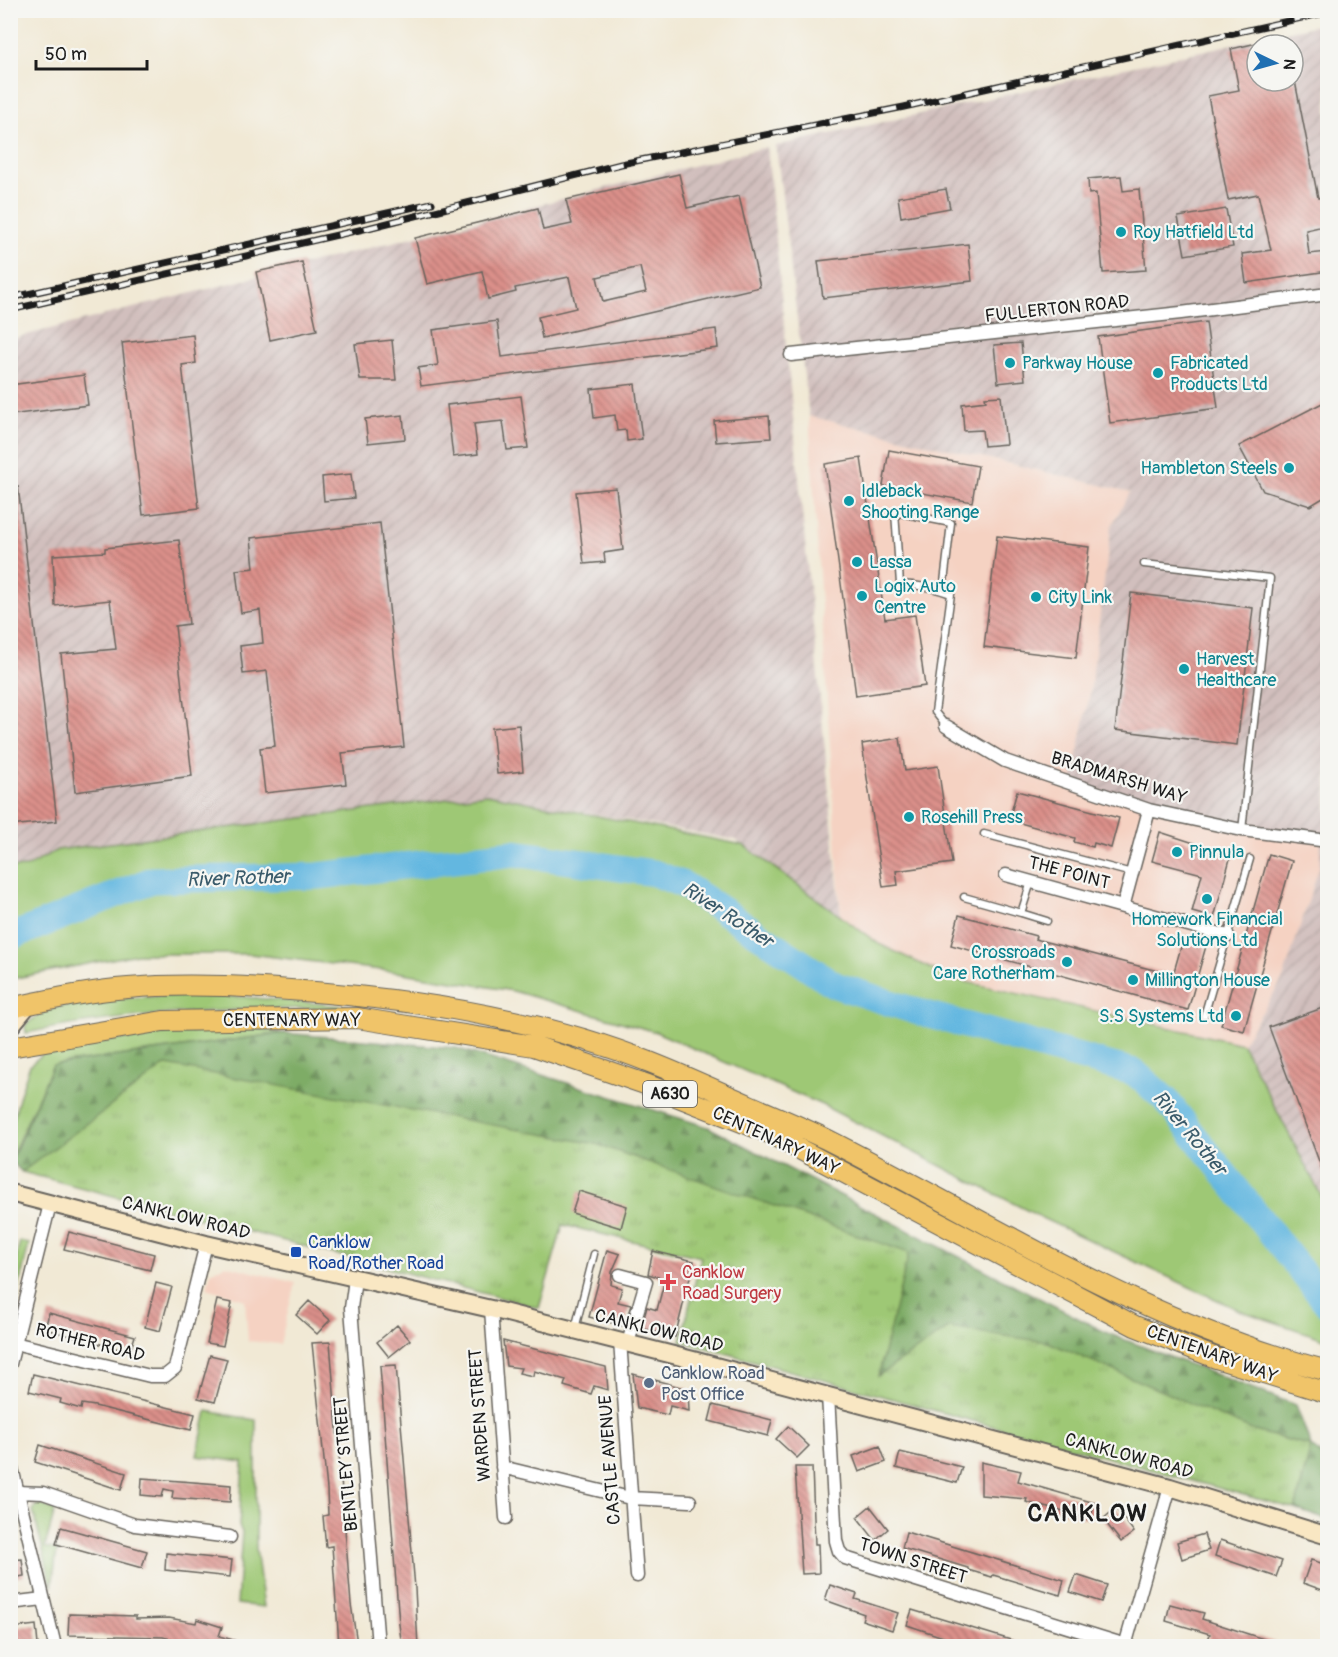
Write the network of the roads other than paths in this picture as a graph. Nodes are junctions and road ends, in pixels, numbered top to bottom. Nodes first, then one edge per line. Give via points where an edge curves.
1 (1328, 294) edge
2 (791, 355) dead end
3 (1144, 564) dead end
4 (943, 591) junction
5 (946, 726) joint
6 (1149, 810) junction
7 (1242, 830) junction
8 (984, 834) dead end
9 (1328, 841) edge
10 (1250, 859) dead end
11 (1132, 874) junction
12 (1006, 875) dead end
13 (1031, 881) junction
14 (964, 897) dead end
15 (1123, 907) junction
16 (1022, 913) junction
17 (1047, 921) dead end
18 (1228, 936) junction
19 (20, 1006) edge
20 (1204, 1016) dead end
21 (10, 1027) edge
22 (10, 1047) edge
23 (10, 1193) edge
24 (50, 1204) junction
25 (206, 1244) junction
26 (594, 1254) dead end
27 (620, 1275) dead end
28 (355, 1279) junction
29 (491, 1309) junction
30 (575, 1330) junction
31 (13, 1342) edge
32 (624, 1342) junction
33 (10, 1364) edge
34 (1328, 1371) edge
35 (1328, 1393) edge
36 (828, 1395) junction
37 (11, 1466) edge
38 (502, 1467) junction
39 (1170, 1487) junction
40 (17, 1492) junction
41 (630, 1498) junction
42 (690, 1501) dead end
43 (506, 1518) dead end
44 (230, 1536) dead end
45 (1328, 1536) edge
46 (638, 1576) dead end
47 (43, 1599) junction
48 (10, 1603) edge
49 (1126, 1646) edge
50 (55, 1647) edge
51 (378, 1647) edge

1 - 2 street, FULLERTON ROAD via 1181,314
3 - 7 lane via 1270,578
4 - 4 lane via 931,586 900,584 895,513 951,523
4 - 5 lane via 951,594 935,712
5 - 6 street, BRADMARSH WAY via 1005,761
6 - 7 street, BRADMARSH WAY
6 - 11 street, THE POINT
7 - 9 street, BRADMARSH WAY
8 - 11 lane
10 - 18 lane
11 - 15 street, THE POINT
12 - 13 street, THE POINT
13 - 15 street, THE POINT
13 - 16 lane
14 - 16 lane
15 - 18 street, THE POINT
16 - 17 lane
18 - 20 lane
19 - 21 street
19 - 34 main road, CENTENARY WAY / A630 via 129,988 258,987 400,1001 557,1033 652,1063 824,1138 1132,1301 1226,1340
22 - 35 main road, CENTENARY WAY / A630 via 163,1021 357,1018 534,1046 767,1132 1135,1326 1278,1380
23 - 24 street, CANKLOW ROAD
24 - 25 street, CANKLOW ROAD
24 - 31 street
25 - 28 street, CANKLOW ROAD
25 - 31 street, ROTHER ROAD via 175,1368 165,1376 150,1376
26 - 30 lane
27 - 32 street via 646,1282
28 - 29 street, CANKLOW ROAD
28 - 51 street, BENTLEY STREET via 351,1308
29 - 30 street, CANKLOW ROAD
29 - 38 street, WARDEN STREET
30 - 32 street, CANKLOW ROAD
31 - 33 street
32 - 36 street, CANKLOW ROAD
32 - 41 street, CASTLE AVENUE
36 - 39 street, CANKLOW ROAD
36 - 49 street, TOWN STREET via 836,1541 846,1558
37 - 40 street
38 - 41 street
38 - 43 street, WARDEN STREET
39 - 45 street, CANKLOW ROAD
39 - 49 street
40 - 44 street via 43,1492 135,1525
40 - 47 street
41 - 42 street
41 - 46 street, CASTLE AVENUE
47 - 48 street
47 - 50 street

